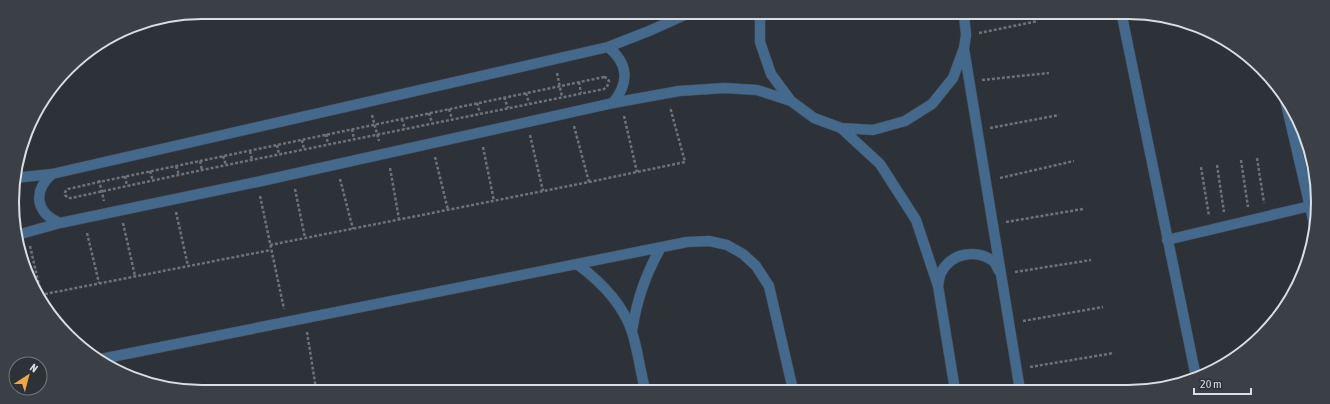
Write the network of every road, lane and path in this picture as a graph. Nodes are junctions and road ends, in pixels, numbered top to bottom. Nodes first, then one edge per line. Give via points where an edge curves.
1 (676, 19) edge
2 (760, 19) edge
3 (964, 19) edge
4 (1123, 19) edge
5 (1038, 21) dead end
6 (966, 35) junction
7 (608, 46) junction
8 (964, 48) junction
9 (554, 59) junction
10 (1049, 73) dead end
11 (970, 81) junction
12 (579, 82) junction
13 (560, 86) junction
14 (526, 93) junction
15 (581, 93) junction
16 (666, 94) junction
17 (562, 97) junction
18 (504, 98) junction
19 (369, 101) junction
20 (791, 101) junction
21 (617, 102) junction
22 (477, 103) junction
23 (529, 104) junction
24 (508, 108) junction
25 (449, 109) junction
26 (429, 113) junction
27 (480, 113) junction
28 (568, 113) junction
29 (1059, 115) dead end
30 (402, 119) junction
31 (452, 119) junction
32 (1292, 121) edge
33 (527, 122) junction
34 (432, 123) junction
35 (375, 124) junction
36 (841, 128) junction
37 (352, 129) junction
38 (405, 129) junction
39 (978, 131) junction
40 (480, 132) junction
41 (326, 134) junction
42 (378, 134) junction
43 (354, 139) junction
44 (302, 140) junction
45 (432, 143) junction
46 (328, 144) junction
47 (277, 145) junction
48 (304, 149) junction
49 (250, 151) junction
50 (279, 154) junction
51 (385, 154) junction
52 (223, 156) junction
53 (1257, 158) dead end
54 (252, 160) junction
55 (1241, 160) dead end
56 (200, 161) junction
57 (1074, 161) dead end
58 (95, 164) junction
59 (226, 165) junction
60 (336, 165) junction
61 (1217, 165) dead end
62 (176, 166) junction
63 (1201, 167) dead end
64 (202, 170) junction
65 (150, 171) junction
66 (637, 172) junction
67 (52, 174) junction
68 (292, 174) junction
69 (179, 175) junction
70 (124, 176) junction
71 (21, 177) edge
72 (153, 180) junction
73 (986, 181) junction
74 (99, 182) junction
75 (257, 182) junction
76 (589, 182) junction
77 (127, 186) junction
78 (543, 191) junction
79 (102, 192) junction
80 (173, 200) junction
81 (494, 201) junction
82 (1310, 206) junction
83 (448, 210) junction
84 (1083, 210) dead end
85 (1311, 210) edge
86 (120, 211) junction
87 (107, 213) junction
88 (1266, 216) junction
89 (84, 218) junction
90 (399, 219) junction
91 (1251, 220) junction
92 (60, 223) junction
93 (993, 224) junction
94 (1226, 226) junction
95 (353, 229) junction
96 (1212, 229) junction
97 (22, 234) edge
98 (23, 236) edge
99 (305, 238) junction
100 (1167, 240) junction
101 (270, 245) junction
102 (661, 247) junction
103 (271, 250) junction
104 (1091, 260) dead end
105 (577, 264) junction
106 (188, 266) junction
107 (34, 275) edge
108 (1001, 275) junction
109 (135, 276) junction
110 (98, 283) junction
111 (938, 286) junction
112 (44, 293) edge
113 (1104, 307) dead end
114 (305, 317) junction
115 (286, 321) junction
116 (1009, 324) junction
117 (632, 331) junction
118 (1114, 353) dead end
119 (106, 358) edge
120 (1017, 370) junction
121 (1195, 372) edge
122 (315, 385) edge
123 (644, 385) edge
124 (792, 385) edge
125 (954, 385) edge
126 (1019, 385) edge

1 - 7 street
2 - 20 street via 760,42 771,74
3 - 6 street
4 - 100 street
5 - 6 path
6 - 8 street
7 - 9 street
7 - 21 street via 622,62 625,73
8 - 11 street
8 - 36 street via 953,78 932,104 905,121 873,130
9 - 13 path
9 - 19 street
10 - 11 path
11 - 39 street
12 - 13 path
12 - 15 path
12 - 15 path via 604,77 609,81 608,87 604,89
13 - 14 path
13 - 17 path
14 - 18 path
14 - 23 path
15 - 17 path
16 - 20 street via 725,88 757,90
16 - 21 street
16 - 66 path via 685,162
17 - 23 path
17 - 28 path
18 - 22 path
18 - 24 path
19 - 35 path
19 - 58 street
20 - 36 street via 814,118
21 - 28 street
21 - 66 path
22 - 25 path
22 - 27 path
23 - 24 path
24 - 27 path
25 - 26 path
25 - 31 path
26 - 30 path
26 - 34 path
27 - 31 path
28 - 33 street
28 - 76 path
29 - 39 path
30 - 35 path
30 - 38 path
31 - 34 path
32 - 82 street
33 - 40 street
33 - 78 path
34 - 38 path
35 - 37 path
35 - 42 path
36 - 111 street via 880,164 916,220
37 - 41 path
37 - 43 path
38 - 42 path
39 - 73 street
40 - 45 street
40 - 81 path
41 - 44 path
41 - 46 path
42 - 43 path
42 - 51 path
43 - 46 path
44 - 47 path
44 - 48 path
45 - 51 street
45 - 83 path
46 - 48 path
47 - 49 path
47 - 50 path
48 - 50 path
49 - 52 path
49 - 54 path
50 - 54 path
51 - 60 street
51 - 90 path
52 - 56 path
52 - 59 path
53 - 88 path
54 - 59 path
55 - 91 path
56 - 62 path
56 - 64 path
57 - 73 path
58 - 67 street
58 - 74 path
59 - 64 path
60 - 68 street
60 - 95 path
61 - 94 path
62 - 65 path
62 - 69 path
63 - 96 path
64 - 69 path
65 - 70 path
65 - 72 path
66 - 76 path
67 - 71 street
67 - 92 street via 44,181 39,202 43,212 50,219
68 - 75 street
68 - 99 path
69 - 72 path
70 - 74 path
70 - 77 path
72 - 77 path
73 - 93 street
74 - 79 path
74 - 79 path via 68,189 65,195 71,198
75 - 80 street
75 - 101 path
76 - 78 path
77 - 79 path
78 - 81 path
79 - 87 path
80 - 86 street
80 - 106 path
81 - 83 path
82 - 85 street
82 - 88 street
83 - 90 path
84 - 93 path
86 - 87 street
86 - 109 path
87 - 89 street
88 - 91 street
89 - 92 street
89 - 110 path
90 - 95 path
91 - 94 street
92 - 97 street
93 - 108 street
94 - 96 street
95 - 99 path
96 - 100 street
98 - 107 path
99 - 101 path
100 - 121 street
101 - 103 path
102 - 105 street
102 - 117 street via 642,288
102 - 124 street via 709,241 727,245 743,254 756,266 769,286
103 - 106 path
103 - 115 path
104 - 108 path
105 - 114 street
105 - 117 street via 610,293
106 - 109 path
108 - 111 street via 994,262 980,254 965,254 951,260 942,272
108 - 116 street
109 - 110 path
110 - 112 path
111 - 125 street
113 - 116 path
114 - 115 street
114 - 122 path
115 - 119 street
116 - 120 street
117 - 123 street
118 - 120 path
120 - 126 street

